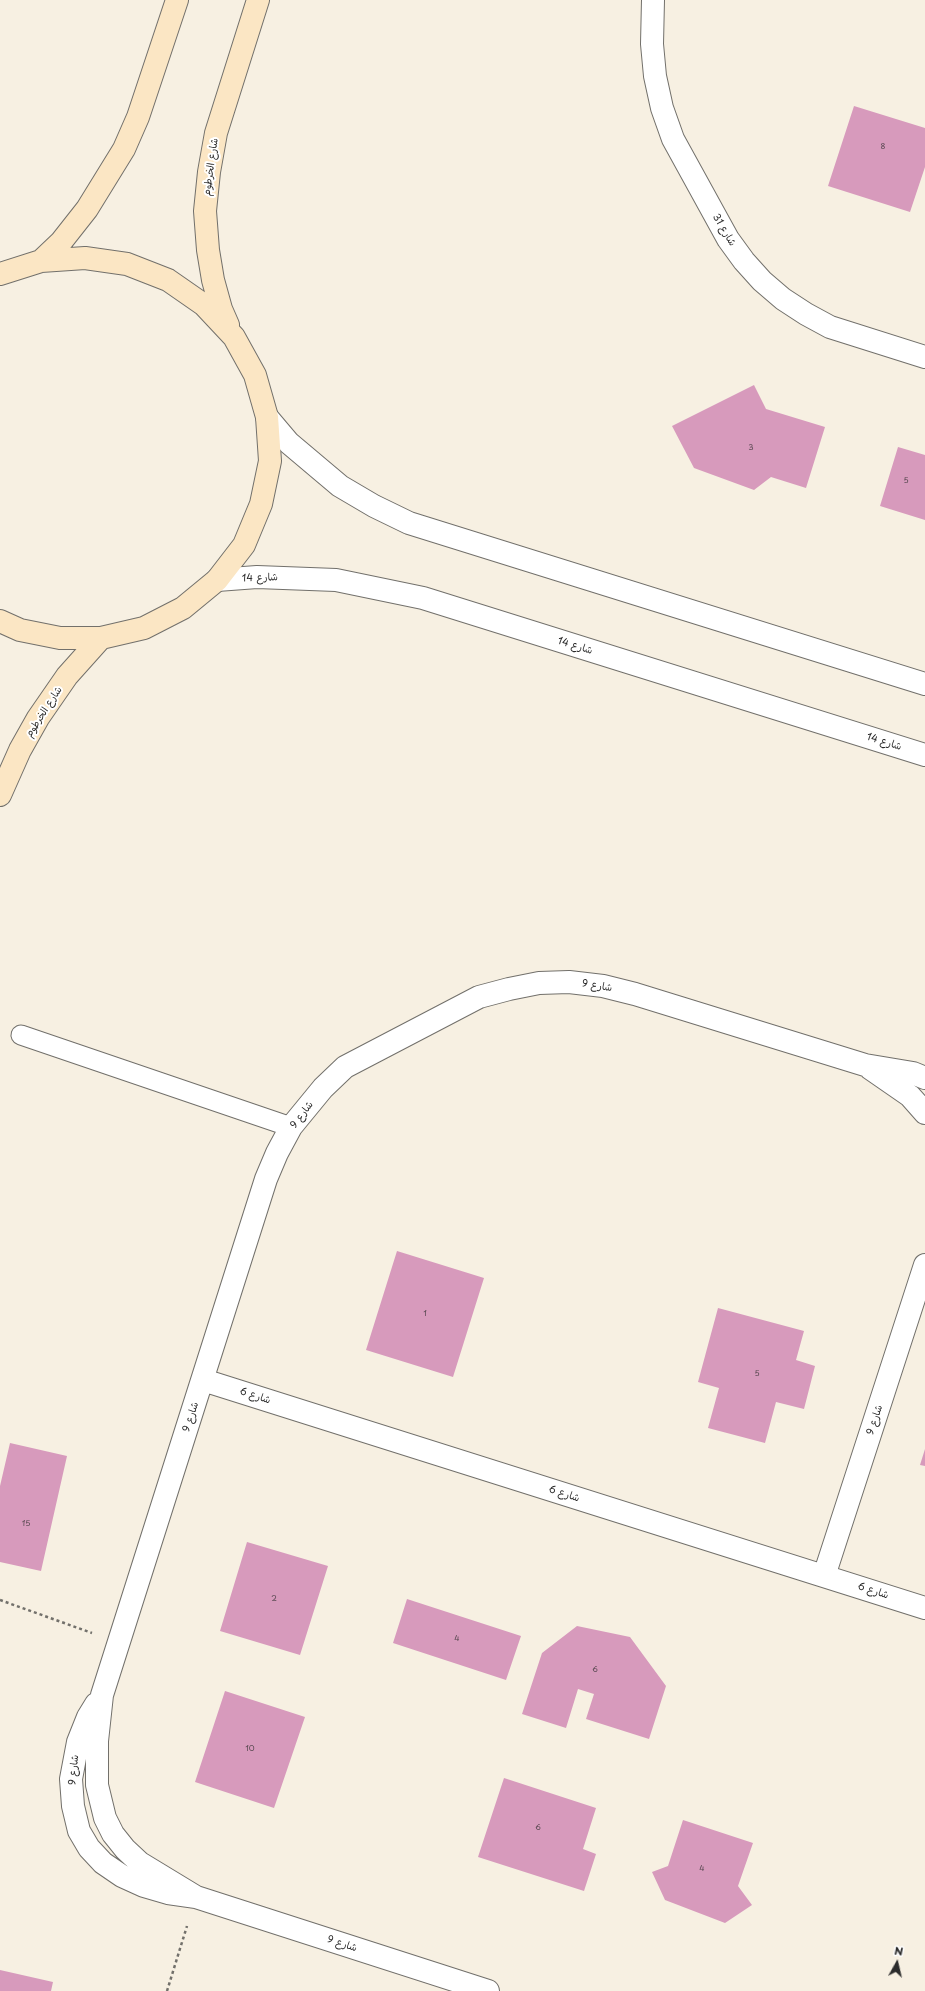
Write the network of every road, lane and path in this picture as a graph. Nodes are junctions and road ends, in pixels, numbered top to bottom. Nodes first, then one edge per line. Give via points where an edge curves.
1 (177, 0) edge
2 (258, 0) edge
3 (653, 0) edge
4 (41, 261) junction
5 (0, 274) edge
6 (234, 337) junction
7 (925, 357) edge
8 (267, 417) junction
9 (217, 580) junction
10 (0, 621) edge
11 (101, 638) junction
12 (925, 684) edge
13 (925, 755) edge
14 (0, 795) edge
15 (21, 1035) dead end
16 (865, 1065) junction
17 (925, 1078) edge
18 (925, 1113) edge
19 (291, 1127) junction
20 (925, 1265) edge
21 (203, 1380) junction
22 (824, 1576) junction
23 (0, 1600) edge
24 (925, 1608) edge
25 (118, 1643) junction
26 (102, 1694) junction
27 (196, 1897) junction
28 (167, 1991) edge
29 (488, 1991) edge

1 - 4 main road via 138,117 124,149 87,209 61,242
2 - 6 main road, شارع الخرطوم via 216,133 205,210 213,280
3 - 7 street, شارع 31 via 652,44 655,76 668,127 728,239 744,261 783,299 806,314 830,326
4 - 5 main road
4 - 6 main road via 84,258 127,264 168,280 204,305
6 - 8 main road via 255,375
8 - 9 main road via 270,461 261,504 244,545
8 - 12 street via 289,443 340,486 409,523
9 - 11 main road via 183,608 144,628
9 - 13 street, شارع 14 via 256,577 336,580 423,598
10 - 11 main road via 20,630 60,638
11 - 14 main road, شارع الخرطوم via 67,676 38,718
15 - 19 lane
16 - 17 street, شارع 9 via 913,1073
16 - 18 street, شارع 9 via 910,1096
16 - 19 street, شارع 9 via 635,994 589,984 539,984 479,997 345,1067 322,1088
19 - 21 street, شارع 9 via 266,1179
20 - 22 street, شارع 9
21 - 22 street, شارع 6
21 - 25 street, شارع 9
22 - 24 street, شارع 6
23 - 25 path
25 - 26 street, شارع 9
26 - 27 street, شارع 9 via 97,1741 97,1785 105,1818 113,1834 140,1863
26 - 27 street, شارع 9 via 88,1717 73,1760 73,1806 79,1831 102,1863 122,1876 168,1893
27 - 28 path
27 - 29 street, شارع 9

